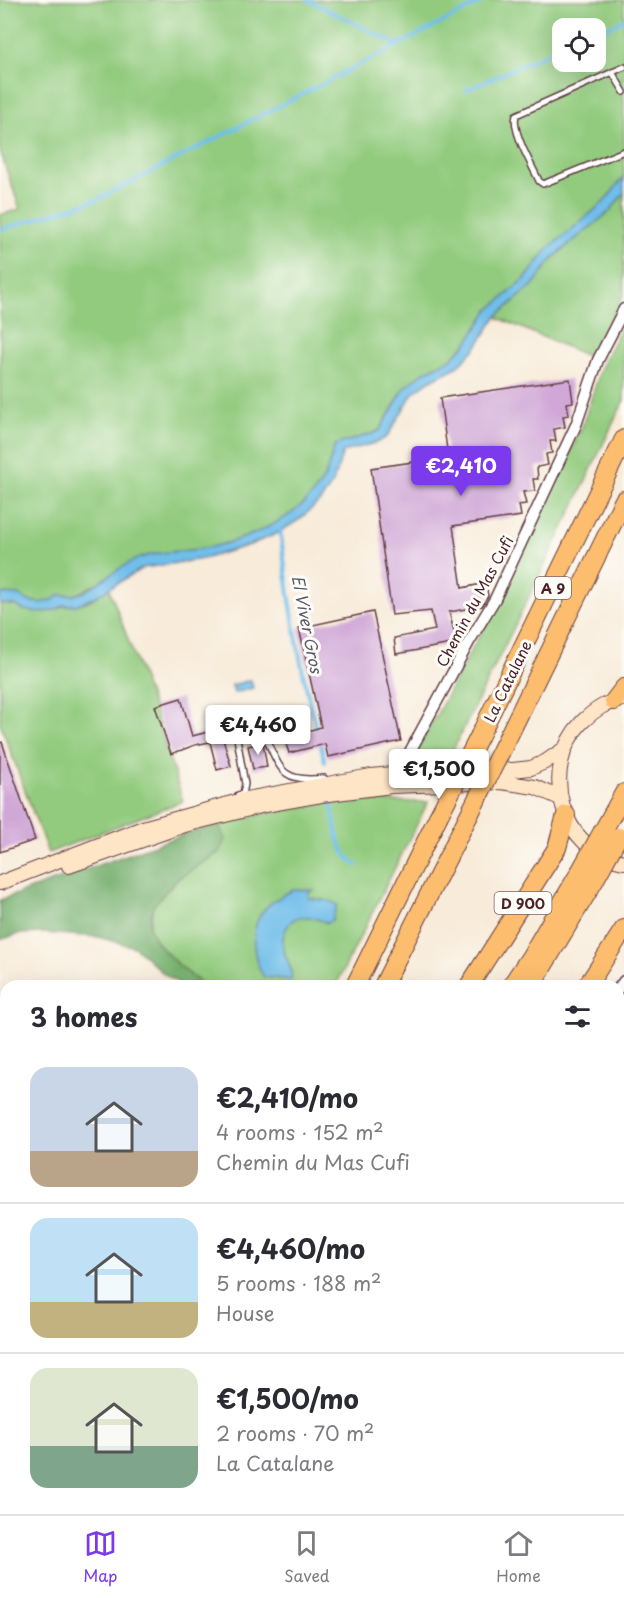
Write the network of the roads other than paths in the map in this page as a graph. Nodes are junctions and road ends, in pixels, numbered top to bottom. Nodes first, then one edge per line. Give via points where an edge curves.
1 (624, 68) edge
2 (612, 72) junction
3 (624, 92) edge
4 (624, 151) edge
5 (624, 309) edge
6 (624, 439) edge
7 (624, 500) edge
8 (621, 696) edge
9 (564, 749) junction
10 (402, 773) junction
11 (371, 776) junction
12 (624, 794) edge
13 (563, 807) junction
14 (143, 828) junction
15 (615, 832) edge
16 (624, 862) edge
17 (587, 877) junction
18 (0, 883) edge
19 (0, 892) edge
20 (624, 929) edge
21 (358, 980) edge
22 (386, 980) edge
23 (473, 980) edge
24 (514, 980) edge
25 (534, 980) edge
26 (591, 980) edge

1 - 2 lane
2 - 3 lane
2 - 4 lane via 516,115 515,129 543,184
5 - 10 street, Chemin du Mas Cufi via 598,360 576,425 495,599 406,759
6 - 21 highway, La Catalane / A 9, bridge
7 - 22 highway, La Catalane / A 9, bridge
8 - 9 main road via 589,715
9 - 10 main road via 531,768
9 - 13 main road via 558,773
10 - 11 main road
11 - 14 main road via 246,799
11 - 14 lane via 302,780 287,774 279,765 264,734 240,734 237,738 245,784 243,794
12 - 15 highway, D 900
13 - 16 main road via 579,835 596,851
13 - 19 main road via 535,787 501,782 391,786 321,795 185,825
13 - 23 highway, D 900 via 557,848
14 - 18 main road
15 - 17 highway, D 900, bridge
17 - 24 highway, D 900
17 - 25 highway, D 900
20 - 26 highway

